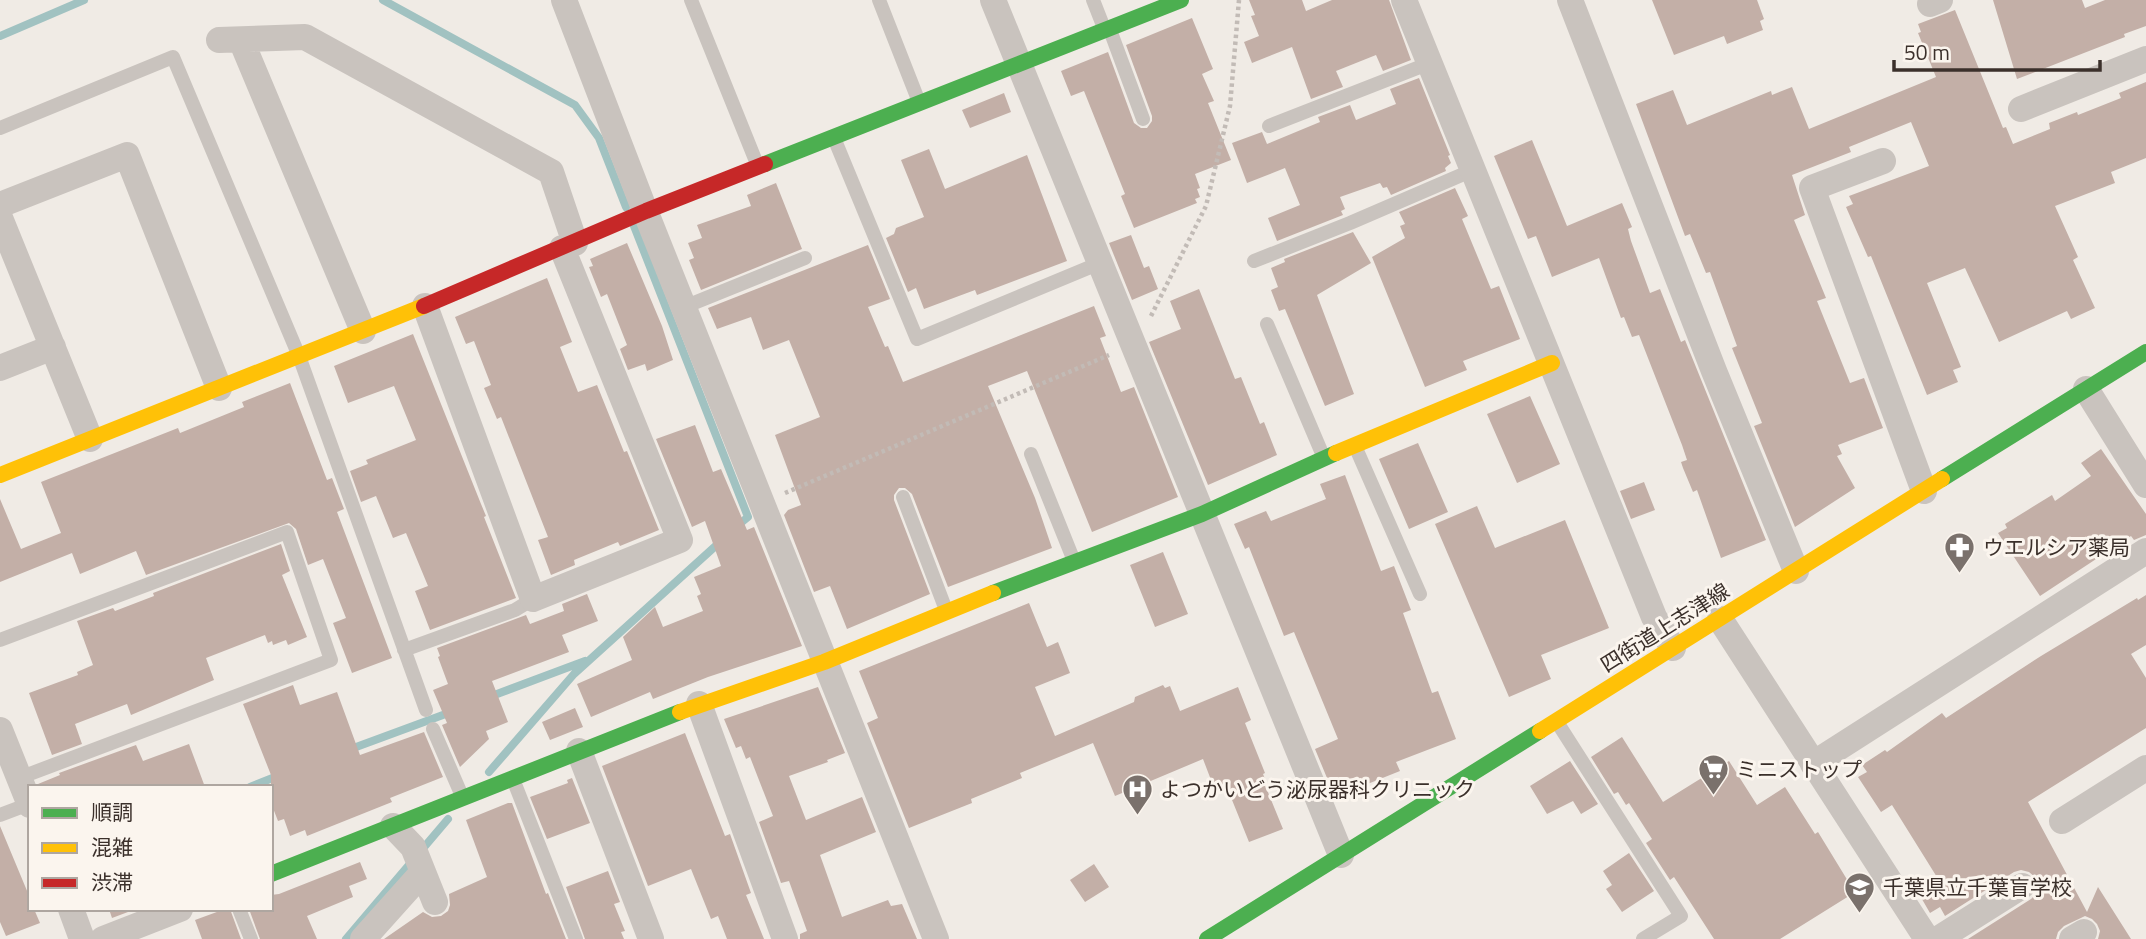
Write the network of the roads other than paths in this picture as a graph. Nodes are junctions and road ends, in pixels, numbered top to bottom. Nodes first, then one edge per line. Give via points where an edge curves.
1 (564, 0) edge
2 (691, 0) edge
3 (879, 0) edge
4 (993, 0) edge
5 (1093, 0) edge
6 (1181, 0) edge
7 (1404, 0) edge
8 (1570, 0) edge
9 (1107, 29) junction
10 (2146, 59) edge
11 (1019, 63) junction
12 (1430, 63) junction
13 (919, 102) junction
14 (2021, 109) dead end
15 (1143, 119) dead end
16 (1269, 126) dead end
17 (0, 128) edge
18 (834, 138) junction
19 (1883, 161) dead end
20 (759, 167) junction
21 (1474, 170) junction
22 (0, 205) edge
23 (636, 215) junction
24 (0, 218) edge
25 (569, 246) junction
26 (805, 258) dead end
27 (1254, 261) dead end
28 (1100, 263) junction
29 (425, 306) junction
30 (684, 307) junction
31 (1267, 324) dead end
32 (363, 331) junction
33 (52, 347) junction
34 (2146, 352) edge
35 (299, 356) junction
36 (1552, 363) junction
37 (0, 368) edge
38 (219, 388) junction
39 (2086, 389) junction
40 (90, 439) junction
41 (1355, 445) junction
42 (1031, 454) dead end
43 (1324, 458) junction
44 (0, 475) edge
45 (2146, 485) edge
46 (1924, 491) junction
47 (903, 497) dead end
48 (1202, 514) junction
49 (2146, 551) edge
50 (1074, 562) junction
51 (1796, 571) junction
52 (1420, 594) dead end
53 (533, 599) junction
54 (946, 611) junction
55 (1720, 619) junction
56 (0, 640) edge
57 (1673, 648) junction
58 (404, 650) junction
59 (824, 662) junction
60 (699, 704) junction
61 (426, 710) dead end
62 (1557, 720) junction
63 (433, 729) dead end
64 (0, 730) edge
65 (579, 751) junction
66 (1813, 764) junction
67 (2146, 768) edge
68 (19, 778) junction
69 (512, 778) junction
70 (463, 797) junction
71 (28, 799) edge
72 (28, 805) edge
73 (0, 815) edge
74 (2062, 821) dead end
75 (393, 826) junction
76 (1341, 855) junction
77 (423, 872) junction
78 (273, 873) edge
79 (2022, 886) dead end
80 (435, 902) dead end
81 (72, 911) edge
82 (175, 911) edge
83 (240, 911) edge
84 (82, 939) edge
85 (103, 939) edge
86 (251, 939) edge
87 (363, 939) edge
88 (576, 939) edge
89 (651, 939) edge
90 (785, 939) edge
91 (936, 939) edge
92 (1207, 939) edge
93 (1643, 939) edge
94 (1927, 939) edge
95 (1938, 939) edge

1 - 23 street
2 - 20 lane
3 - 13 lane
4 - 11 street
5 - 9 lane
6 - 9 street
7 - 12 street
8 - 51 street
9 - 11 street
9 - 15 lane
10 - 14 street
11 - 13 street
11 - 28 street
12 - 16 lane
12 - 21 street
13 - 18 street
17 - 35 lane via 173,57
18 - 20 street
18 - 28 lane via 917,339
19 - 46 street via 1812,188
20 - 23 street
21 - 27 lane
21 - 36 street
22 - 38 street via 127,155
23 - 25 street
23 - 30 street
24 - 33 street
25 - 29 street
25 - 32 street via 551,172 305,37 230,40
25 - 53 street via 680,540
26 - 30 lane
28 - 48 street
29 - 32 street
29 - 53 street
30 - 59 street
31 - 43 lane
32 - 35 street
33 - 37 street
33 - 40 street
34 - 39 street, 四街道上志津線
35 - 38 street
35 - 58 lane
36 - 41 street
36 - 57 street via 1654,617
38 - 40 street
39 - 45 street
39 - 46 street, 四街道上志津線
40 - 44 street
41 - 43 street
41 - 52 lane
42 - 50 lane
43 - 48 street
46 - 51 street, 四街道上志津線
47 - 54 lane
48 - 50 street
48 - 76 street
49 - 66 street
50 - 54 street
51 - 55 street, 四街道上志津線
53 - 58 lane via 515,610
54 - 59 street
55 - 57 street, 四街道上志津線
55 - 66 street
56 - 68 lane via 287,532 331,660
57 - 62 street, 四街道上志津線
58 - 61 lane
59 - 60 street
59 - 91 street
60 - 65 street
60 - 90 street
62 - 76 street, 四街道上志津線
62 - 93 lane via 1681,916
63 - 70 lane
64 - 68 street
65 - 69 street
65 - 89 street
66 - 94 street
67 - 74 street
68 - 71 street
69 - 70 street
69 - 88 lane
70 - 75 street
72 - 73 lane
75 - 77 street via 413,847
75 - 78 street
76 - 92 street, 四街道上志津線
77 - 80 street
77 - 87 street
79 - 95 street
81 - 84 street
82 - 85 street
83 - 86 lane

